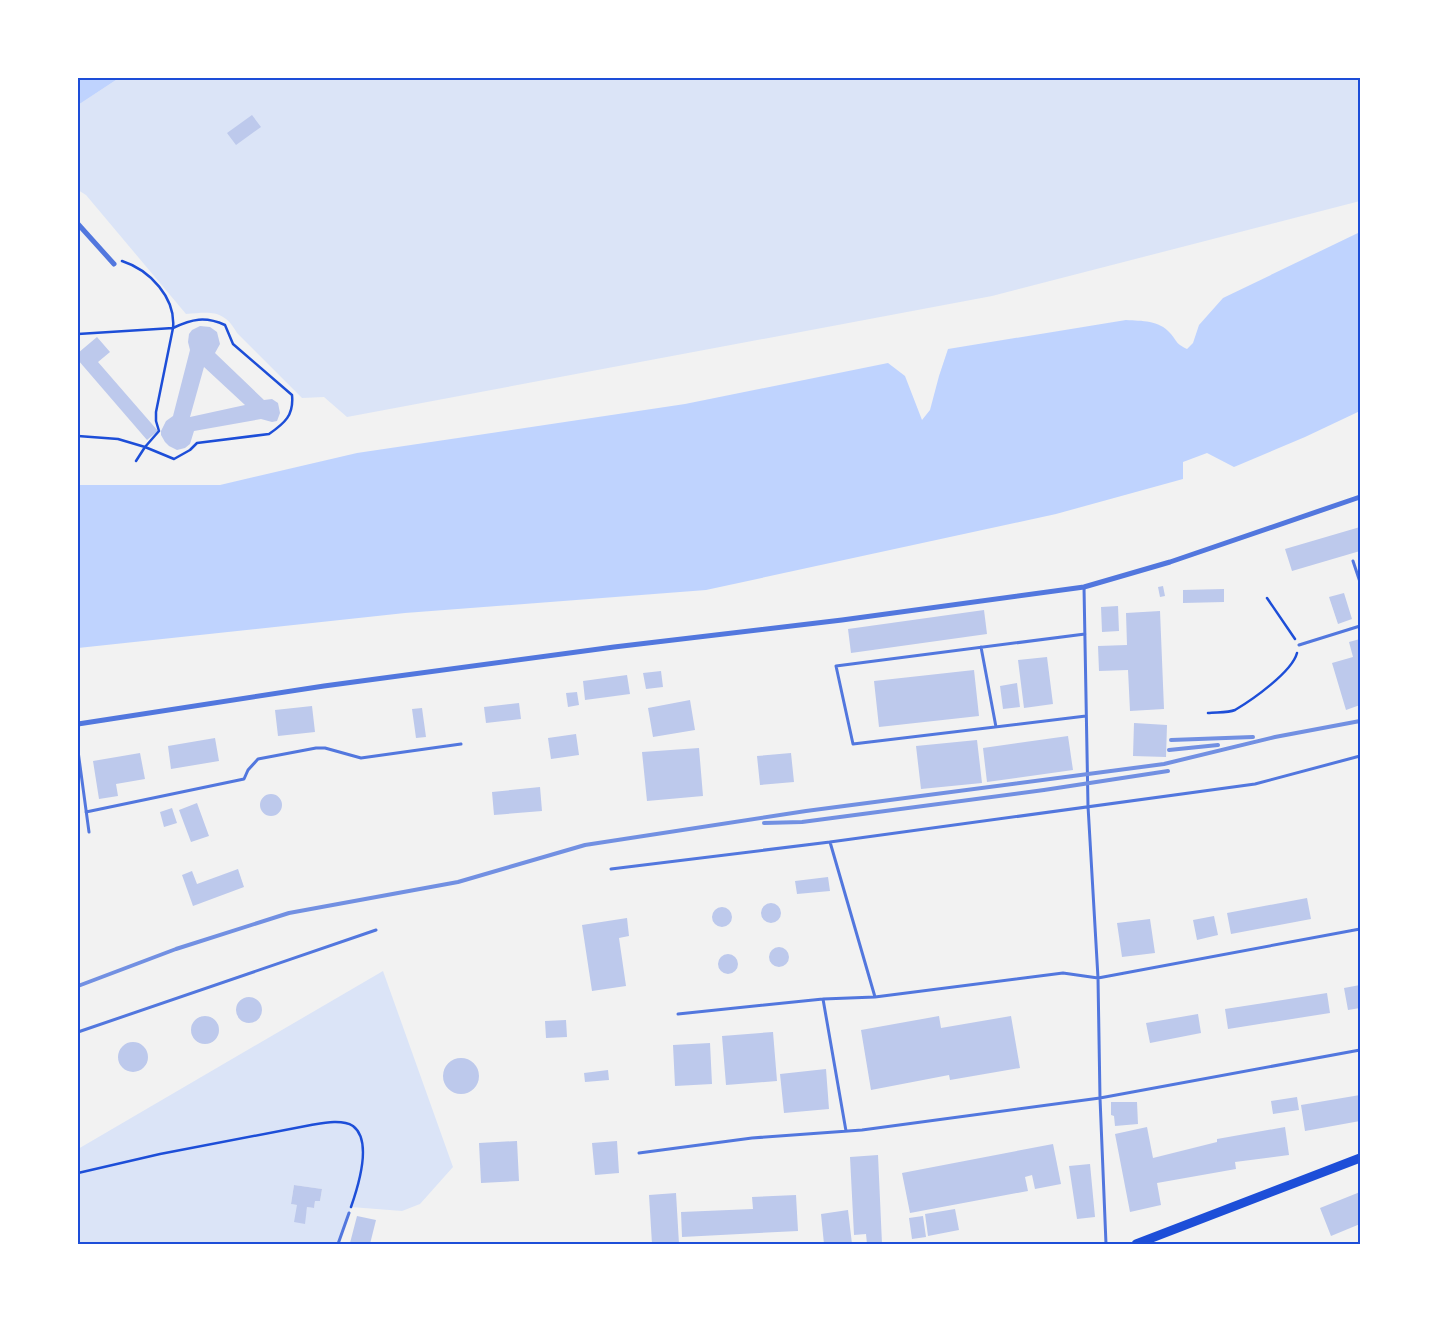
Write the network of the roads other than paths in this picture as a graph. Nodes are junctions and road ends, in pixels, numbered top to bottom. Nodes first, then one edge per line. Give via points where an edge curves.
1 (78, 224) edge
2 (114, 264) road end
3 (1360, 497) edge
4 (1353, 561) dead end
5 (1360, 582) edge
6 (1084, 587) junction
7 (1360, 626) edge
8 (1085, 634) junction
9 (1299, 645) road end
10 (981, 647) junction
11 (1086, 716) junction
12 (78, 724) edge
13 (996, 727) junction
14 (461, 744) dead end
15 (78, 751) edge
16 (1360, 756) edge
17 (1088, 806) junction
18 (86, 812) junction
19 (89, 832) dead end
20 (830, 842) junction
21 (611, 870) dead end
22 (1360, 929) edge
23 (376, 930) dead end
24 (1098, 978) junction
25 (875, 997) junction
26 (823, 999) junction
27 (678, 1014) dead end
28 (78, 1032) edge
29 (1360, 1050) edge
30 (1100, 1098) junction
31 (846, 1131) junction
32 (639, 1153) dead end
33 (1360, 1158) edge
34 (349, 1213) road end
35 (338, 1244) edge
36 (1106, 1244) edge
37 (1136, 1244) edge

1 - 2 street
3 - 6 street via 1170,562
4 - 5 lane
6 - 8 lane
6 - 12 street via 324,686
7 - 9 lane
8 - 10 lane
8 - 11 lane
10 - 13 lane
10 - 13 lane via 836,666 853,744
11 - 13 lane
11 - 17 lane
14 - 18 lane via 361,758 316,748 258,759 244,778
15 - 18 lane
16 - 17 lane via 1255,784
17 - 20 lane
17 - 24 lane
18 - 19 lane
20 - 21 lane
20 - 25 lane
22 - 24 lane
23 - 28 lane
24 - 25 lane via 1063,973
24 - 30 lane
25 - 26 lane
26 - 27 lane
26 - 31 lane
29 - 30 lane
30 - 31 lane
30 - 36 lane
31 - 32 lane via 752,1138
33 - 37 main road
34 - 35 lane

